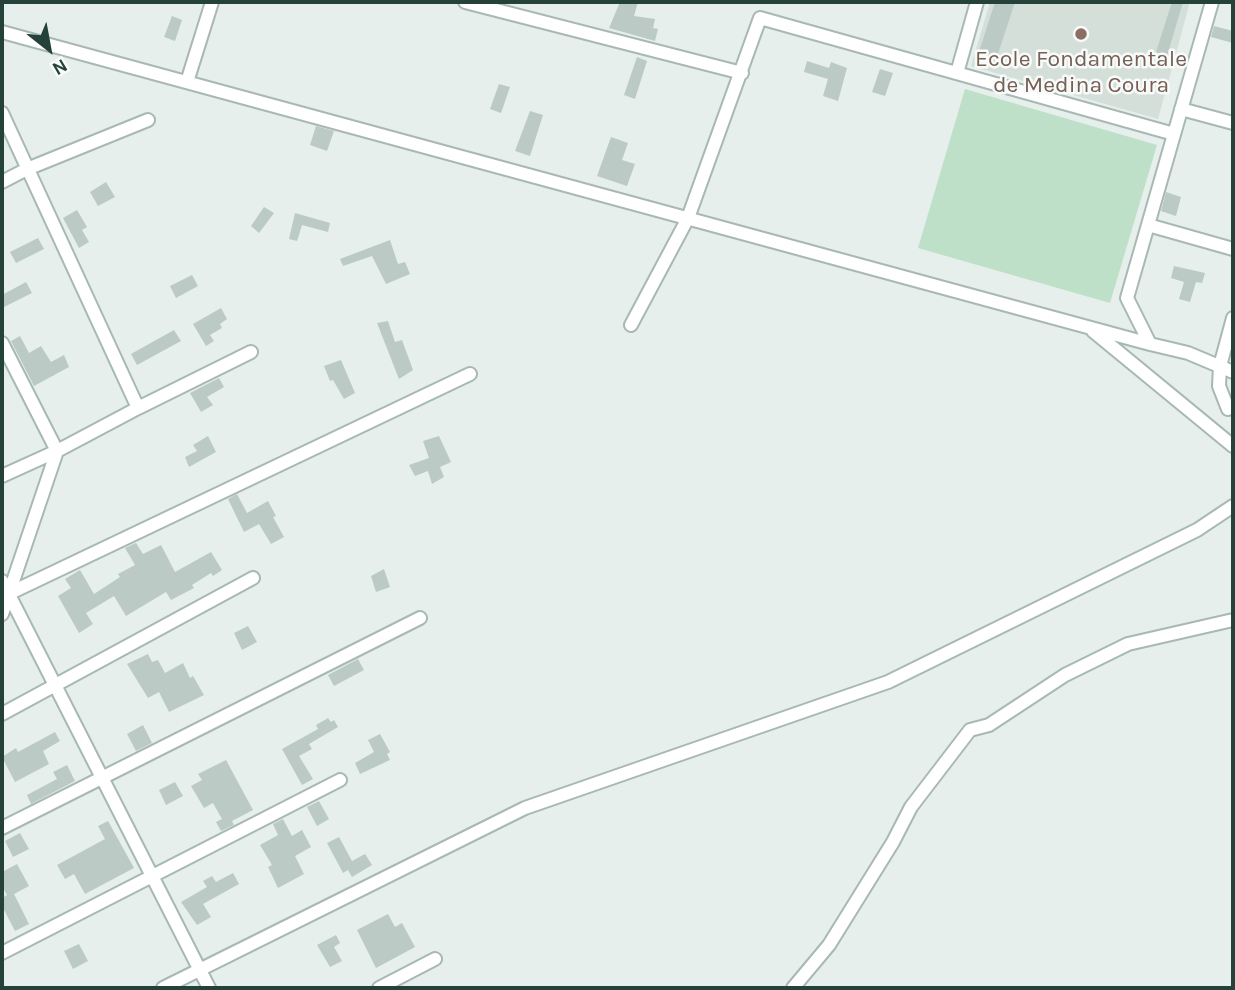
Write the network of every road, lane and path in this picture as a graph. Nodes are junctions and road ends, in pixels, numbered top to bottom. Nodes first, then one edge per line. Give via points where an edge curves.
1 (212, 2) edge
2 (465, 2) edge
3 (977, 2) edge
4 (1212, 2) edge
5 (2, 32) edge
6 (742, 73) junction
7 (957, 73) junction
8 (187, 82) junction
9 (1181, 109) junction
10 (2, 113) edge
11 (148, 120) dead end
12 (1233, 123) edge
13 (1174, 134) junction
14 (27, 169) junction
15 (2, 182) edge
16 (688, 218) junction
17 (1148, 225) junction
18 (1233, 249) edge
19 (1233, 318) edge
20 (631, 325) dead end
21 (1088, 327) junction
22 (2, 343) edge
23 (1150, 344) junction
24 (251, 352) dead end
25 (1220, 366) junction
26 (1233, 372) edge
27 (470, 374) dead end
28 (138, 408) junction
29 (1228, 409) dead end
30 (1233, 446) edge
31 (57, 451) junction
32 (2, 476) edge
33 (1233, 506) edge
34 (253, 578) dead end
35 (2, 581) edge
36 (8, 594) junction
37 (2, 614) edge
38 (420, 618) dead end
39 (1233, 620) edge
40 (55, 685) junction
41 (2, 714) edge
42 (102, 778) junction
43 (340, 780) dead end
44 (2, 828) edge
45 (152, 876) junction
46 (2, 953) edge
47 (435, 959) dead end
48 (199, 970) junction
49 (163, 988) edge
50 (209, 988) edge
51 (379, 988) edge
52 (793, 988) edge

1 - 8 street
2 - 6 street
3 - 7 street
4 - 9 street
5 - 8 street
6 - 7 street via 761,18
6 - 16 street
7 - 13 street
8 - 16 street
9 - 12 street
9 - 13 street
10 - 14 street
11 - 14 street
13 - 17 street
14 - 15 street
14 - 28 street
16 - 20 street
16 - 21 street
17 - 18 street
17 - 23 street via 1127,298
19 - 25 street
21 - 23 street
21 - 30 street
22 - 31 street
23 - 25 street
24 - 28 street
25 - 26 street
25 - 29 street via 1219,386
27 - 36 street
28 - 31 street
31 - 32 street
31 - 36 street
33 - 48 street via 1196,530 888,682 525,808
34 - 40 street
35 - 36 street
36 - 37 street
36 - 40 street
38 - 42 street
39 - 52 street via 1128,643 1065,675 989,725 970,730 912,807 829,945
40 - 41 street
40 - 42 street
42 - 44 street
42 - 45 street
43 - 45 street
45 - 46 street
45 - 48 street
47 - 51 street
48 - 49 street
48 - 50 street

